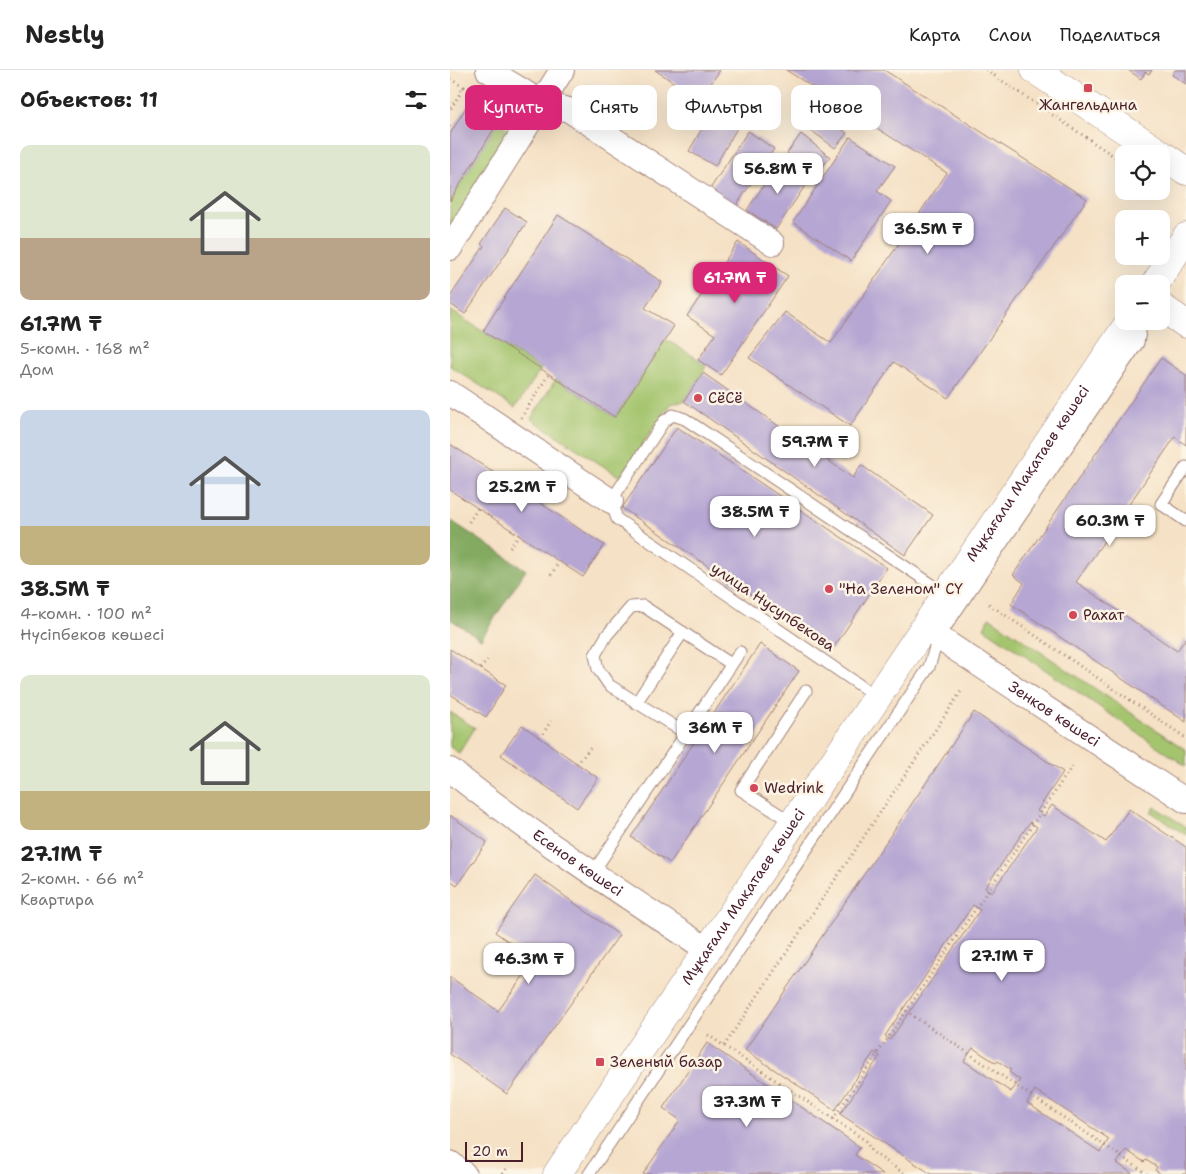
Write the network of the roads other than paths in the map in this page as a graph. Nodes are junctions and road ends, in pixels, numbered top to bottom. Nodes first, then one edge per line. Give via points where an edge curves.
1 (488, 70) edge
2 (562, 70) edge
3 (1035, 70) edge
4 (513, 85) edge
5 (553, 85) edge
6 (562, 108) edge
7 (525, 130) edge
8 (1148, 145) edge
9 (1170, 160) edge
10 (1186, 171) edge
11 (1186, 237) edge
12 (772, 243) dead end
13 (450, 248) edge
14 (1160, 275) edge
15 (1170, 313) edge
16 (1186, 324) edge
17 (1124, 330) edge
18 (1140, 330) edge
19 (450, 393) edge
20 (1186, 467) edge
21 (611, 501) junction
22 (1186, 521) edge
23 (946, 594) junction
24 (683, 632) junction
25 (931, 633) junction
26 (740, 652) dead end
27 (731, 664) junction
28 (806, 691) dead end
29 (877, 697) junction
30 (636, 703) junction
31 (685, 734) junction
32 (450, 770) edge
33 (1186, 801) edge
34 (793, 823) junction
35 (592, 874) junction
36 (708, 950) junction
37 (450, 1163) edge
38 (464, 1174) edge
39 (557, 1174) edge
40 (589, 1174) edge

1 - 4 street
2 - 5 street
3 - 8 main road
6 - 12 street
7 - 13 street
9 - 10 main road
11 - 14 main road
15 - 16 main road
17 - 23 main road, Мұқағали Мақатаев көшесі
18 - 25 lane via 1138,343
19 - 21 street
20 - 22 lane via 1161,504
21 - 23 lane via 664,421 673,415 685,419
21 - 29 lane, улица Нусупбекова via 617,519
23 - 25 main road, Мұқағали Мақатаев көшесі
24 - 27 lane
24 - 30 lane
24 - 30 lane via 643,606 631,607 607,635 596,655 598,669 609,686
25 - 29 main road, Мұқағали Мақатаев көшесі
25 - 33 street, Зенков көшесі
25 - 40 lane via 928,667
26 - 27 lane
27 - 31 lane
28 - 34 lane via 741,790
29 - 34 main road, Мұқағали Мақатаев көшесі
30 - 31 lane
31 - 35 lane
32 - 35 street, Есенов көшесі
34 - 36 main road, Мұқағали Мақатаев көшесі
35 - 36 street, Есенов көшесі
36 - 39 main road, Мұқағали Мақатаев көшесі
37 - 38 street

